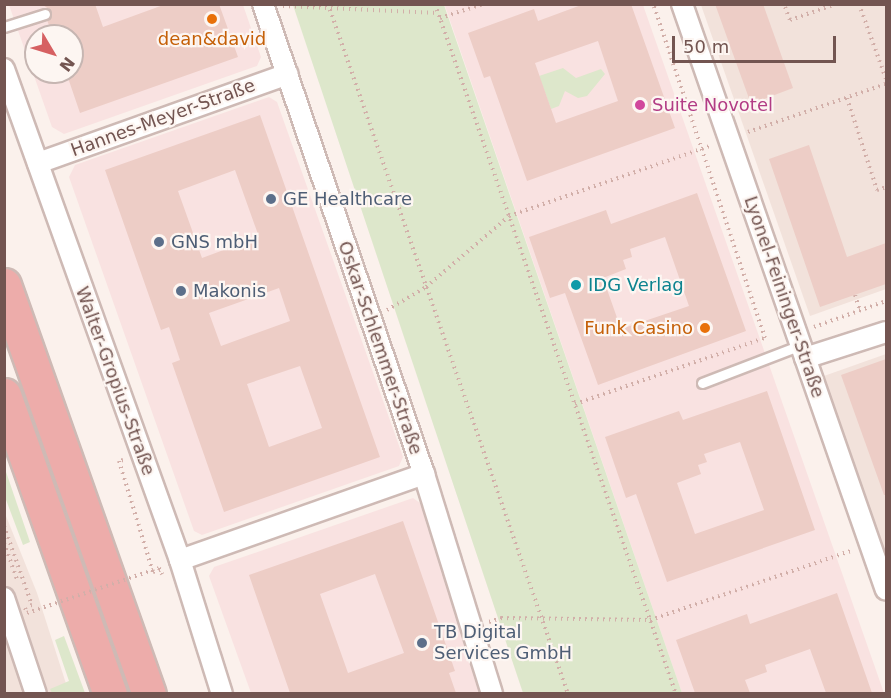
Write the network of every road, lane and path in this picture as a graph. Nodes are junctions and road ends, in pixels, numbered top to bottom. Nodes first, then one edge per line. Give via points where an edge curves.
1 (435, 4) edge
2 (483, 4) edge
3 (653, 4) edge
4 (682, 4) edge
5 (836, 4) edge
6 (859, 4) edge
7 (329, 6) edge
8 (785, 7) dead end
9 (265, 8) edge
10 (45, 14) dead end
11 (439, 15) junction
12 (4, 27) edge
13 (4, 69) edge
14 (288, 74) junction
15 (886, 79) edge
16 (886, 84) edge
17 (847, 98) junction
18 (729, 139) junction
19 (704, 148) junction
20 (38, 164) junction
21 (886, 187) edge
22 (509, 216) junction
23 (4, 285) edge
24 (426, 287) junction
25 (855, 295) dead end
26 (886, 300) edge
27 (860, 310) junction
28 (369, 316) junction
29 (886, 332) edge
30 (801, 345) junction
31 (702, 383) dead end
32 (4, 395) edge
33 (574, 404) junction
34 (119, 461) dead end
35 (424, 474) junction
36 (4, 526) edge
37 (4, 543) edge
38 (871, 543) junction
39 (180, 560) junction
40 (153, 572) dead end
41 (162, 574) dead end
42 (886, 590) edge
43 (4, 598) edge
44 (32, 604) dead end
45 (542, 619) junction
46 (650, 620) junction
47 (471, 628) junction
48 (36, 693) edge
49 (111, 693) edge
50 (149, 693) edge
51 (222, 693) edge
52 (492, 693) edge
53 (568, 693) edge
54 (676, 693) edge

1 - 11 path
2 - 11 path
3 - 19 path
4 - 18 street, Lyonel-Feininger-Straße
5 - 8 path via 790,20
6 - 15 path
7 - 9 path
7 - 11 path
7 - 24 path
9 - 14 street, Oskar-Schlemmer-Straße
10 - 12 lane
11 - 22 path
13 - 20 street, Walter-Gropius-Straße
14 - 20 street, Hannes-Meyer-Straße
14 - 28 street, Oskar-Schlemmer-Straße
16 - 17 path
17 - 18 path
17 - 21 path via 877,190
18 - 19 path
18 - 30 street, Lyonel-Feininger-Straße
19 - 22 path
19 - 33 path via 765,338
20 - 39 street, Walter-Gropius-Straße
22 - 24 path
22 - 33 path
23 - 50 highway
24 - 28 path via 397,307
24 - 45 path
25 - 27 path
26 - 27 path
27 - 30 path
28 - 35 street, Oskar-Schlemmer-Straße
29 - 30 street
30 - 31 lane
30 - 38 street, Lyonel-Feininger-Straße
32 - 49 highway
33 - 46 path
34 - 40 path
35 - 39 street
35 - 47 street, Oskar-Schlemmer-Straße
36 - 44 path
37 - 41 path, bridge via 27,613 159,568
38 - 42 street, Lyonel-Feininger-Straße
38 - 46 path
39 - 51 street, Walter-Gropius-Straße
43 - 48 street
45 - 46 path
45 - 47 path via 501,618
45 - 53 path
46 - 54 path
47 - 52 street, Oskar-Schlemmer-Straße

